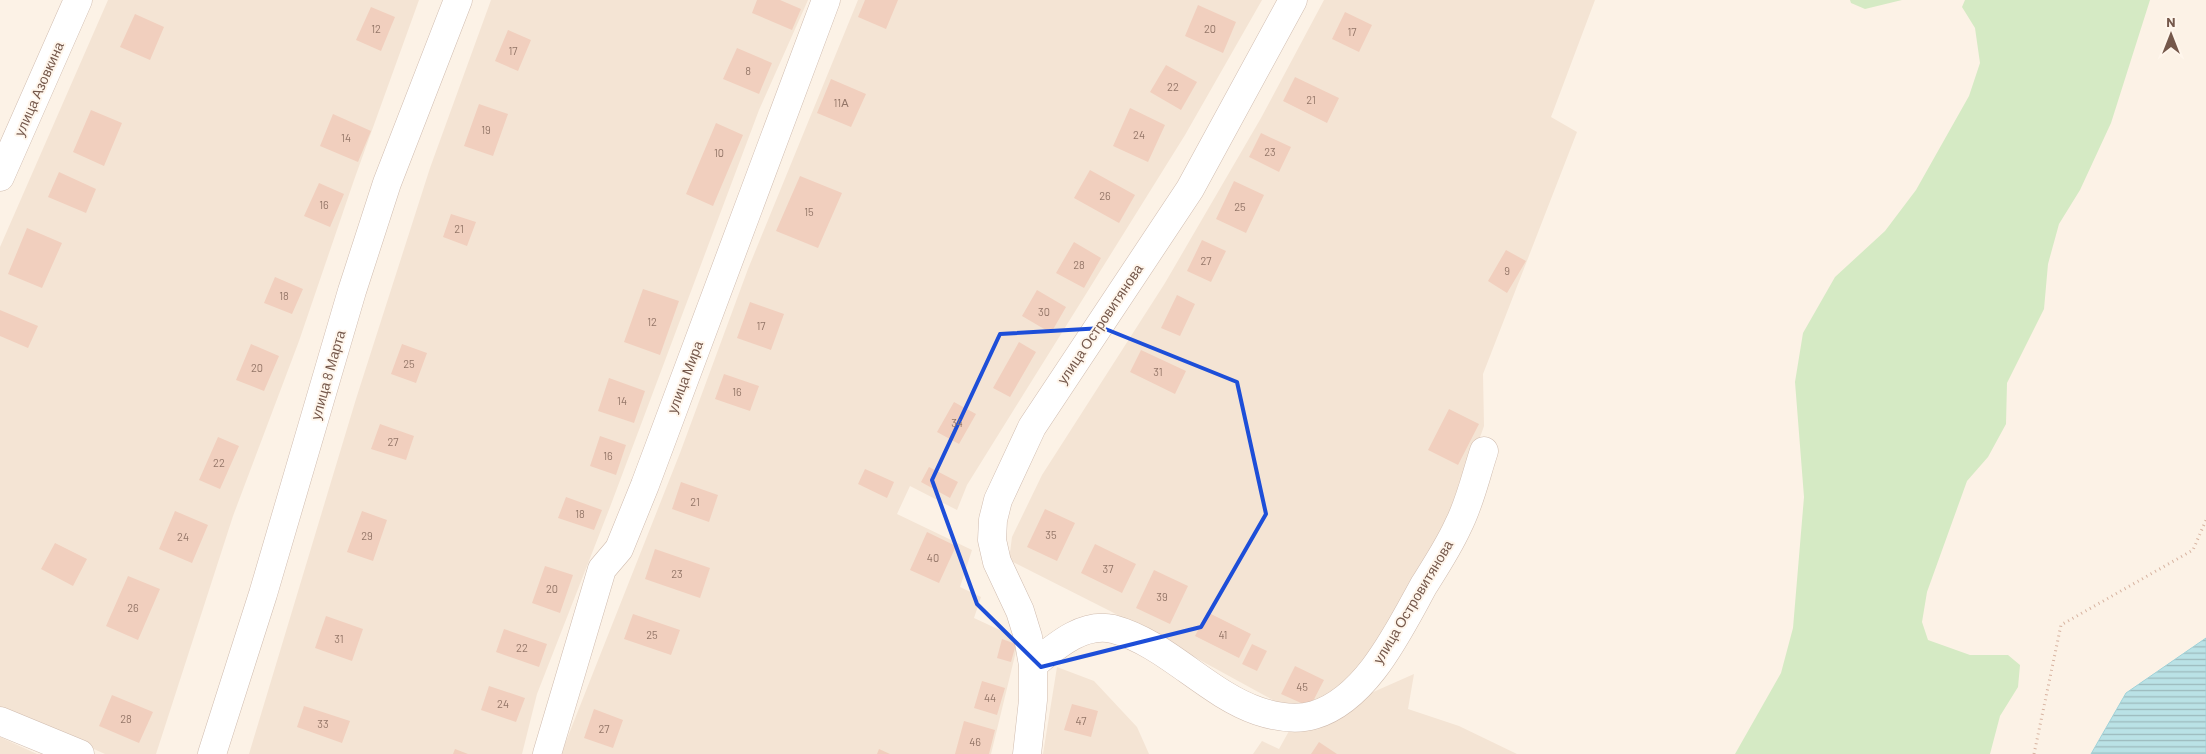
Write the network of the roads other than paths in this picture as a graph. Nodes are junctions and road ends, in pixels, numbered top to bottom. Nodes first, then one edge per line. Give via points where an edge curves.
1 (78, 0) edge
2 (458, 0) edge
3 (826, 0) edge
4 (1293, 0) edge
5 (0, 177) edge
6 (1484, 451) dead end
7 (1033, 665) junction
8 (0, 722) edge
9 (80, 754) edge
10 (212, 754) edge
11 (548, 754) edge
12 (1027, 754) edge

1 - 5 street, улица Азовкина
2 - 10 street, улица 8 Марта via 387,184 352,291 263,594
3 - 11 street, улица Мира via 645,485 619,549 602,569
4 - 7 street, улица Островитянова via 1190,189 1032,427 998,500 992,540 997,562 1020,611
6 - 7 street, улица Островитянова via 1459,526 1386,652 1348,696 1332,707 1296,718 1258,710 1234,700 1145,642 1112,629 1088,629 1060,643
7 - 12 street, улица Островитянова
8 - 9 street

